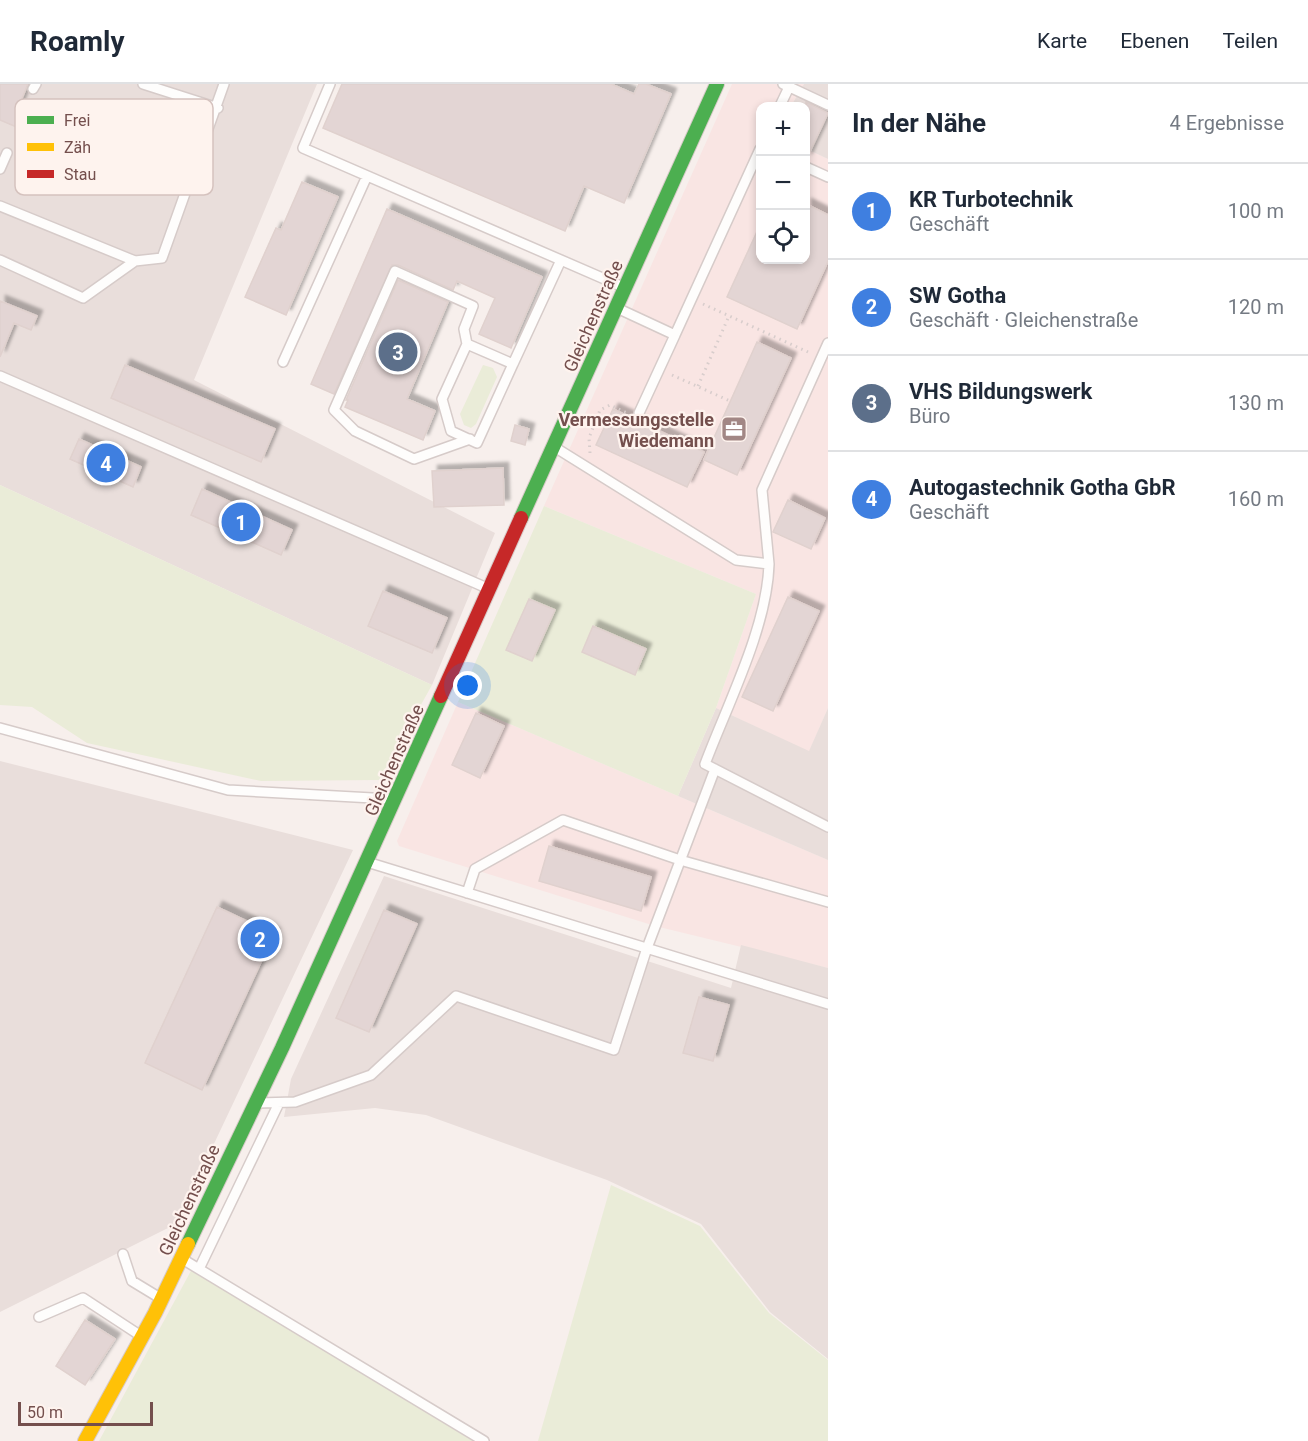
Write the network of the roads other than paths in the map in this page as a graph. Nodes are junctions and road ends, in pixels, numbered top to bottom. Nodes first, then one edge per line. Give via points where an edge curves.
1 (142, 84) edge
2 (224, 84) edge
3 (330, 84) edge
4 (717, 84) edge
5 (786, 85) edge
6 (190, 99) edge
7 (781, 102) edge
8 (828, 105) edge
9 (213, 106) edge
10 (218, 108) junction
11 (213, 121) edge
12 (7, 153) dead end
13 (757, 156) edge
14 (0, 169) edge
15 (810, 169) edge
16 (367, 176) junction
17 (828, 177) edge
18 (186, 195) edge
19 (0, 206) edge
20 (0, 260) edge
21 (561, 260) junction
22 (135, 261) junction
23 (625, 288) junction
24 (617, 308) junction
25 (675, 335) junction
26 (828, 342) edge
27 (467, 344) junction
28 (283, 362) dead end
29 (513, 364) junction
30 (0, 376) edge
31 (639, 413) road end
32 (470, 439) junction
33 (554, 447) junction
34 (769, 564) junction
35 (491, 589) junction
36 (0, 728) edge
37 (715, 769) junction
38 (396, 799) junction
39 (828, 827) edge
40 (680, 860) junction
41 (367, 862) junction
42 (467, 892) junction
43 (828, 902) edge
44 (647, 948) junction
45 (828, 1004) edge
46 (255, 1103) junction
47 (279, 1103) junction
48 (123, 1254) dead end
49 (182, 1258) junction
50 (199, 1269) junction
51 (162, 1299) junction
52 (39, 1317) dead end
53 (142, 1337) junction
54 (85, 1441) edge
55 (484, 1441) edge

1 - 6 lane
2 - 10 lane
3 - 16 lane via 303,148
4 - 23 street, Gleichenstraße
5 - 7 lane
5 - 8 lane
9 - 10 lane
10 - 11 lane
12 - 14 lane
13 - 25 lane
15 - 17 lane
16 - 21 lane
16 - 28 lane
18 - 22 lane via 162,258
19 - 22 lane
20 - 22 lane via 83,298
21 - 23 lane
21 - 29 lane
23 - 24 street, Gleichenstraße
24 - 25 lane
24 - 33 street, Gleichenstraße
25 - 31 lane
26 - 34 lane via 762,490
27 - 29 lane
27 - 32 lane via 442,399 451,431
27 - 32 lane via 464,328 473,306 394,271 334,410 355,430 414,459
29 - 32 lane via 477,442
30 - 35 lane
33 - 34 lane via 736,560
33 - 35 street, Gleichenstraße
34 - 37 lane via 768,589 759,623 705,764
35 - 38 street, Gleichenstraße
36 - 38 lane via 228,790
37 - 39 lane
37 - 40 lane
38 - 41 street, Gleichenstraße
40 - 42 lane via 563,820 475,869
40 - 43 lane
40 - 44 lane
41 - 42 lane
41 - 46 street, Gleichenstraße
42 - 44 lane
44 - 45 lane
44 - 47 lane via 614,1050 456,996 371,1075 295,1102
46 - 47 lane
46 - 49 street, Gleichenstraße
47 - 50 lane
48 - 51 lane via 132,1281
49 - 50 lane
49 - 51 street, Gleichenstraße
50 - 55 lane
51 - 53 street, Gleichenstraße
52 - 53 lane via 83,1298
53 - 54 street, Gleichenstraße

